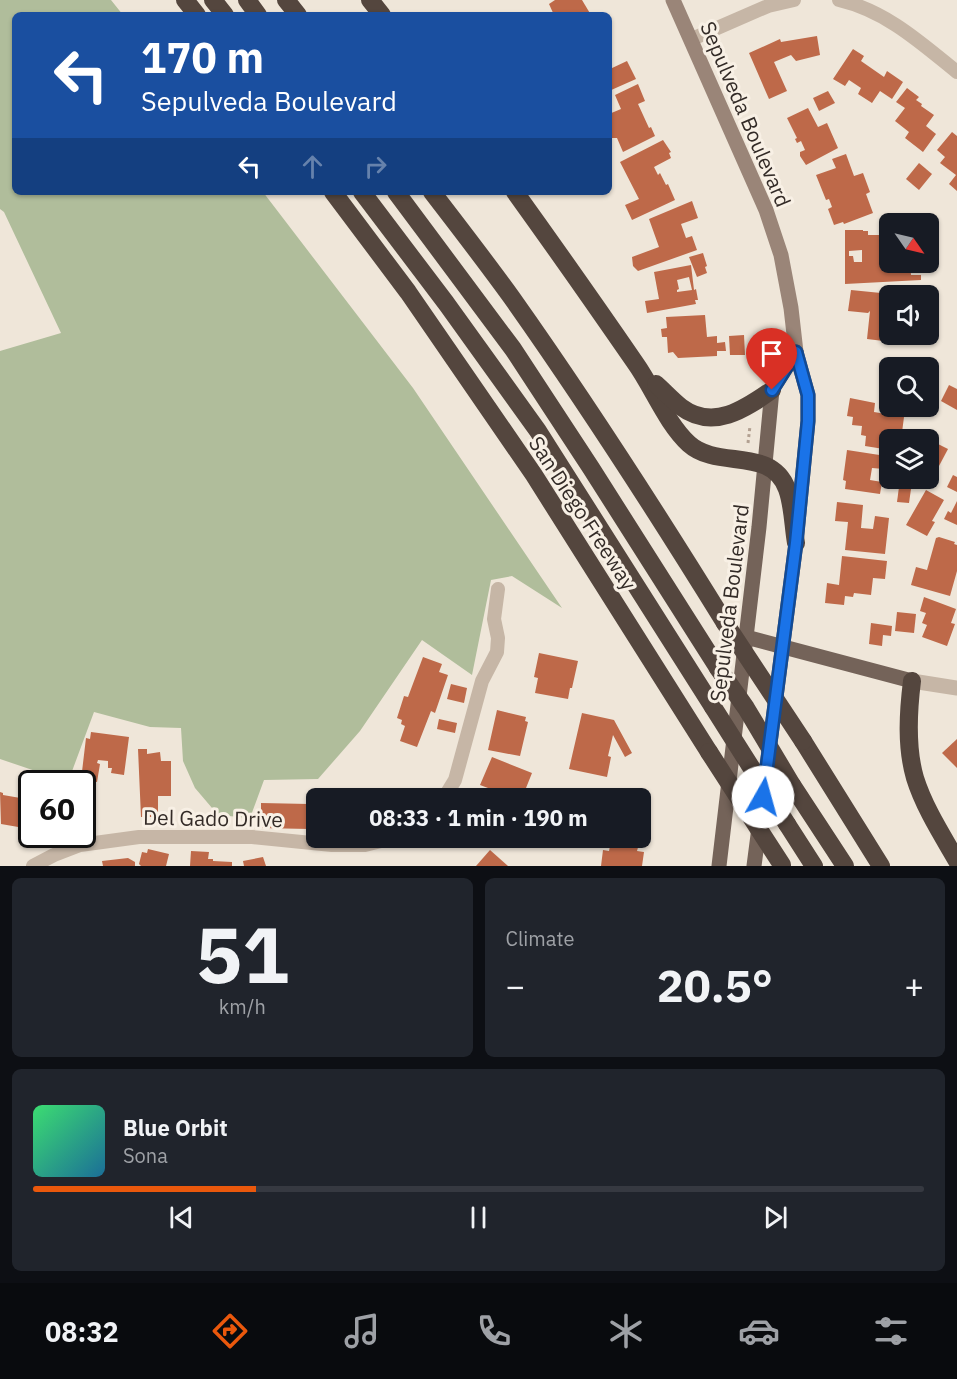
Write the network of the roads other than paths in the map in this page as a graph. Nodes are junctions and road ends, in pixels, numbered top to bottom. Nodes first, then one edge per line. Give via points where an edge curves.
1 (185, 0) edge
2 (213, 0) edge
3 (286, 0) edge
4 (370, 0) edge
5 (673, 0) edge
6 (794, 0) edge
7 (839, 0) edge
8 (195, 12) edge
9 (223, 12) edge
10 (296, 12) edge
11 (380, 12) edge
12 (692, 39) junction
13 (957, 72) edge
14 (335, 195) edge
15 (364, 195) edge
16 (398, 195) edge
17 (434, 195) edge
18 (518, 195) edge
19 (796, 352) junction
20 (637, 366) junction
21 (772, 390) junction
22 (766, 464) junction
23 (796, 543) junction
24 (498, 589) dead end
25 (746, 637) junction
26 (782, 646) junction
27 (912, 681) junction
28 (957, 688) edge
29 (450, 788) edge
30 (306, 842) edge
31 (957, 861) edge
32 (33, 866) edge
33 (719, 866) edge
34 (754, 866) edge
35 (782, 866) edge
36 (814, 866) edge
37 (845, 866) edge
38 (882, 866) edge

1 - 8 highway
2 - 9 highway
3 - 10 highway
4 - 11 highway
5 - 12 main road, Sepulveda Boulevard
6 - 12 street via 768,6
7 - 13 street via 872,10 898,25
12 - 19 main road, Sepulveda Boulevard via 778,246
14 - 35 highway, San Diego Freeway, bridge via 408,292 534,475
15 - 36 highway, bridge via 538,431
16 - 37 highway, bridge via 513,349
17 - 38 highway, bridge via 562,370
18 - 20 highway
19 - 21 main road, Sepulveda Boulevard
19 - 23 main road, Sepulveda Boulevard via 808,395 808,421
20 - 21 highway via 682,408 704,417 726,416
20 - 22 highway via 690,445 716,457
21 - 22 main road, Sepulveda Boulevard
22 - 23 highway via 780,476 787,489
22 - 25 main road, Sepulveda Boulevard
23 - 26 main road, Sepulveda Boulevard
24 - 29 street via 494,619 497,652 482,681
25 - 26 main road
25 - 33 main road, Sepulveda Boulevard
26 - 27 main road
26 - 34 main road, Sepulveda Boulevard
27 - 28 street
27 - 31 highway via 909,740 915,779
30 - 32 street, Del Gado Drive via 252,837 139,837 80,845

